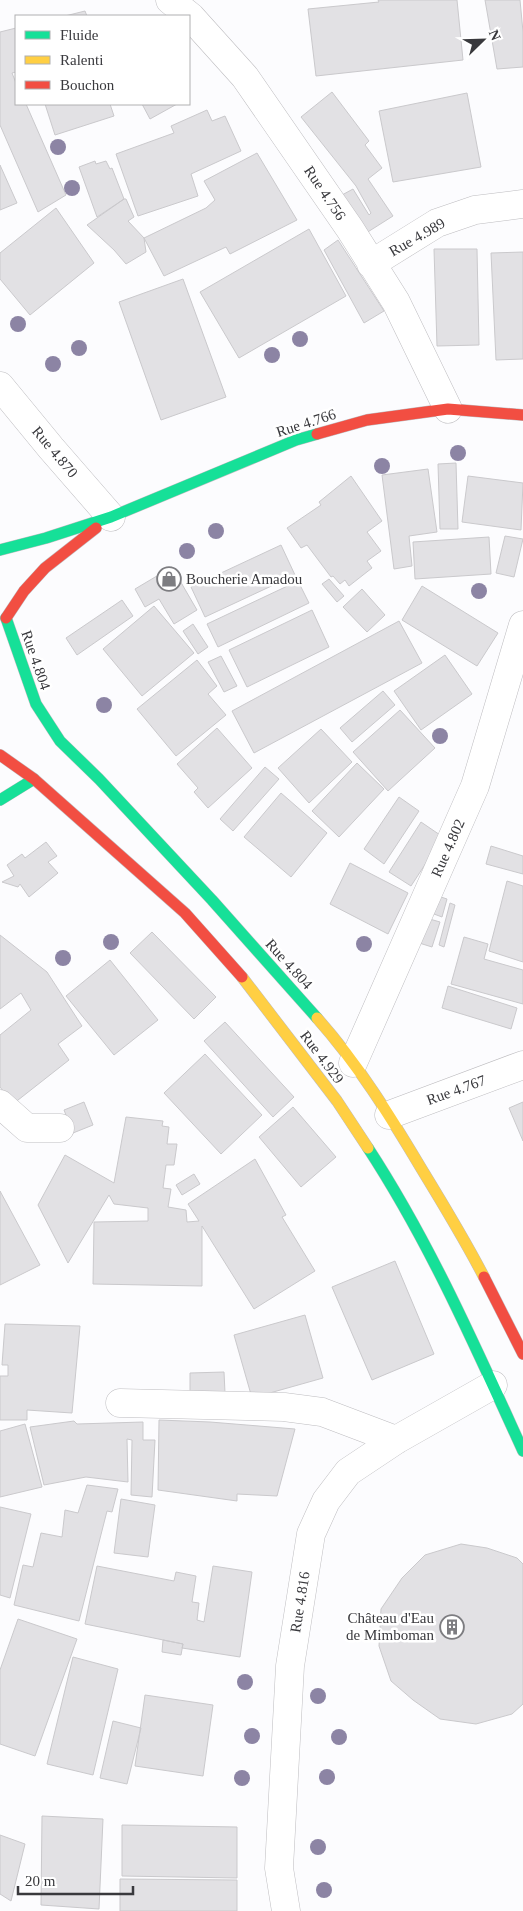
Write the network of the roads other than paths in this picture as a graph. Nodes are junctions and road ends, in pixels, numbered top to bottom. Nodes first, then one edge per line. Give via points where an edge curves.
1 (170, 0) edge
2 (189, 15) edge
3 (190, 16) edge
4 (523, 204) edge
5 (371, 264) junction
6 (0, 386) edge
7 (448, 409) junction
8 (523, 415) edge
9 (111, 517) junction
10 (0, 550) edge
11 (2, 606) dead end
12 (6, 618) junction
13 (523, 625) edge
14 (3, 650) dead end
15 (0, 755) edge
16 (34, 779) junction
17 (0, 800) edge
18 (353, 1063) junction
19 (523, 1065) edge
20 (0, 1104) edge
21 (390, 1115) junction
22 (60, 1128) dead end
23 (523, 1354) edge
24 (493, 1384) junction
25 (120, 1403) dead end
26 (396, 1440) junction
27 (523, 1450) edge
28 (286, 1911) edge

1 - 2 street, Rue 4.756
3 - 5 street, Rue 4.756 via 245,77
4 - 5 street, Rue 4.989 via 475,210 437,223
5 - 7 street, Rue 4.756 via 396,302
6 - 9 street, Rue 4.870
7 - 8 main road, Rue 4.766
7 - 9 main road, Rue 4.766 via 367,420 296,440
9 - 10 main road, Rue 4.766
9 - 12 main road, Rue 4.766 via 46,568 24,591
11 - 12 main road, Rue 4.804
12 - 14 main road
12 - 18 main road, Rue 4.804 via 36,704 60,741 212,900
13 - 18 street, Rue 4.802 via 475,786
15 - 16 main road, Rue 4.929
16 - 17 main road
16 - 24 main road, Rue 4.929 via 185,913 251,988 337,1101 394,1188
18 - 21 main road, Rue 4.804
19 - 21 street, Rue 4.767
20 - 22 street via 27,1128
21 - 23 main road, Rue 4.804 via 469,1248
24 - 26 street, Rue 4.816
24 - 27 main road, Rue 4.929
25 - 26 street via 302,1409 322,1412
26 - 28 street, Rue 4.816 via 348,1472 326,1500 311,1534 290,1666 278,1868

